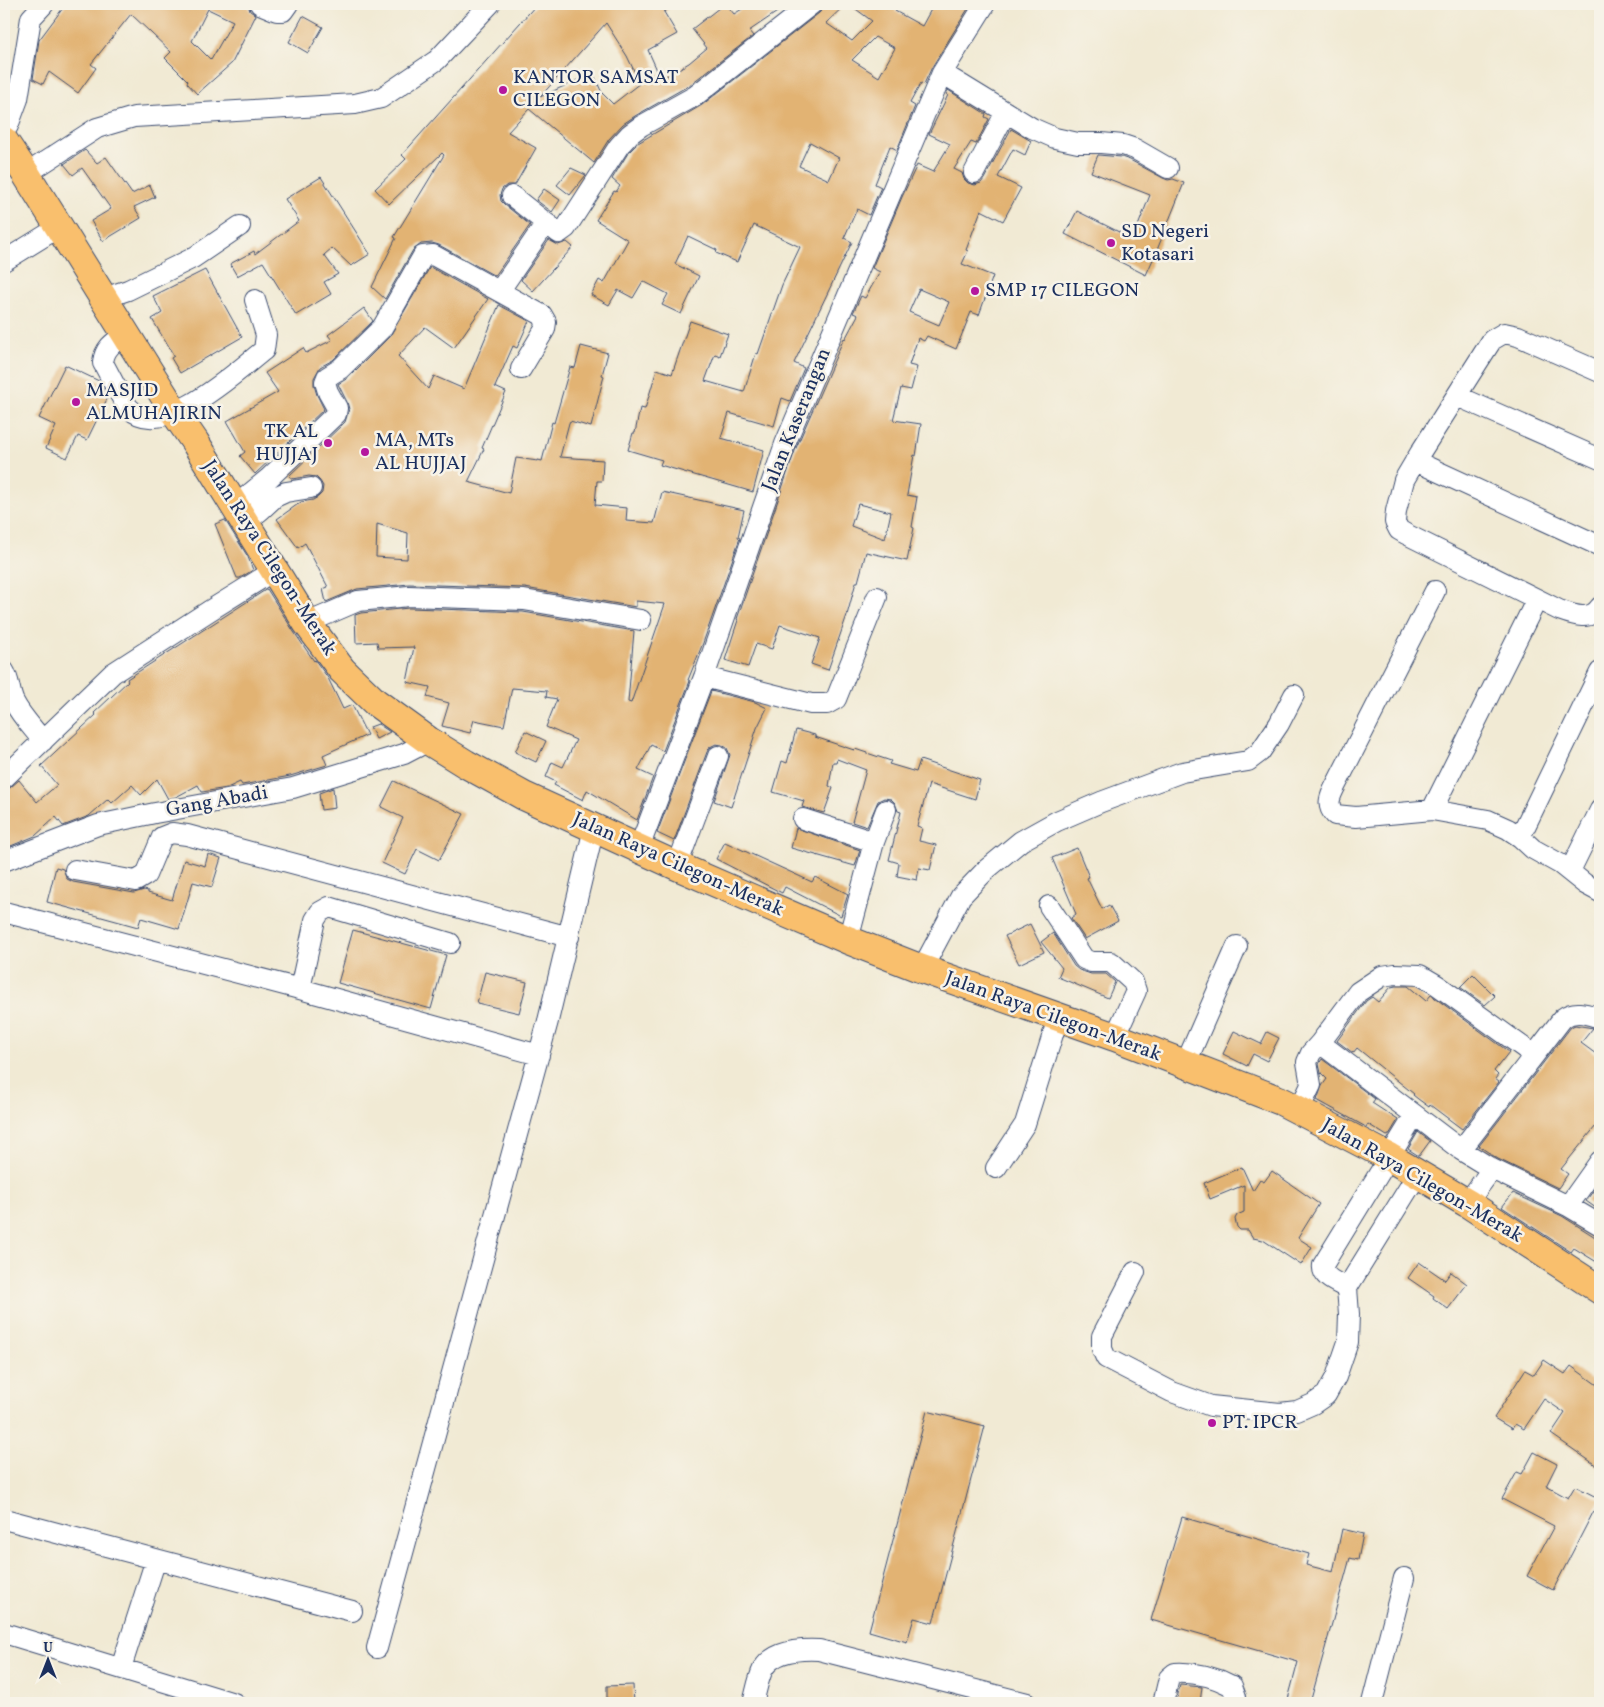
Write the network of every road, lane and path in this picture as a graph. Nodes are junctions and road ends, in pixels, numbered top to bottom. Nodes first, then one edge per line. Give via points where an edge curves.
1 (44, 4) edge
2 (260, 4) edge
3 (288, 4) edge
4 (490, 4) edge
5 (812, 4) edge
6 (985, 4) edge
7 (942, 73) junction
8 (1006, 112) junction
9 (4, 132) edge
10 (4, 141) edge
11 (1168, 168) dead end
12 (974, 173) dead end
13 (26, 174) junction
14 (512, 196) dead end
15 (546, 223) junction
16 (240, 226) dead end
17 (60, 227) junction
18 (4, 261) edge
19 (500, 290) junction
20 (104, 298) junction
21 (255, 300) dead end
22 (126, 334) junction
23 (521, 369) dead end
24 (1600, 372) edge
25 (1457, 396) junction
26 (175, 413) junction
27 (1600, 459) edge
28 (1415, 461) junction
29 (311, 488) dead end
30 (240, 514) junction
31 (1600, 546) edge
32 (275, 570) junction
33 (1435, 591) dead end
34 (877, 598) dead end
35 (1534, 605) dead end
36 (1600, 607) edge
37 (641, 620) dead end
38 (307, 623) junction
39 (4, 671) edge
40 (1600, 672) edge
41 (704, 677) junction
42 (1294, 695) dead end
43 (43, 741) junction
44 (429, 741) junction
45 (718, 756) dead end
46 (4, 778) edge
47 (886, 810) dead end
48 (1432, 810) junction
49 (1600, 810) edge
50 (802, 819) dead end
51 (594, 828) junction
52 (1520, 837) junction
53 (874, 842) junction
54 (639, 848) junction
55 (4, 861) edge
56 (677, 866) junction
57 (75, 870) dead end
58 (1570, 871) junction
59 (1600, 892) edge
60 (1049, 906) dead end
61 (4, 912) edge
62 (569, 937) junction
63 (848, 940) junction
64 (450, 943) dead end
65 (1237, 946) dead end
66 (922, 969) junction
67 (300, 990) junction
68 (1058, 1018) junction
69 (1600, 1018) edge
70 (1115, 1038) junction
71 (1320, 1043) junction
72 (539, 1055) junction
73 (1534, 1055) junction
74 (1186, 1065) junction
75 (1280, 1101) junction
76 (1415, 1114) junction
77 (1461, 1150) junction
78 (1389, 1157) junction
79 (1600, 1161) edge
80 (996, 1168) dead end
81 (1492, 1169) junction
82 (1417, 1175) junction
83 (1467, 1203) junction
84 (1568, 1206) junction
85 (1600, 1225) edge
86 (1135, 1272) dead end
87 (1347, 1288) junction
88 (1600, 1290) edge
89 (4, 1519) edge
90 (156, 1559) junction
91 (1404, 1578) dead end
92 (352, 1611) dead end
93 (4, 1633) edge
94 (377, 1648) dead end
95 (121, 1668) junction
96 (234, 1703) edge
97 (753, 1703) edge
98 (1027, 1703) edge
99 (1164, 1703) edge
100 (1235, 1703) edge
101 (1372, 1703) edge

1 - 9 street via 31,18 18,99
2 - 3 street via 277,11 283,11
4 - 13 street via 437,60 381,98 355,104 134,117 97,128
5 - 15 street via 695,96 630,134 564,231 559,233
6 - 7 street, Jalan Kaserangan
7 - 8 street
7 - 41 street, Jalan Kaserangan via 785,444
8 - 11 street via 1055,138 1136,148
8 - 12 street
10 - 13 highway, Jalan Raya Cilegon-Merak
13 - 17 highway, Jalan Raya Cilegon-Merak
14 - 15 street
15 - 19 street
16 - 20 street via 193,258 128,290
17 - 18 street
17 - 20 highway, Jalan Raya Cilegon-Merak
19 - 23 street via 542,314 546,322
19 - 30 street via 433,255 423,256 382,328 324,382 337,408 336,414 269,478
20 - 22 highway, Jalan Raya Cilegon-Merak
21 - 26 street via 266,335 264,350 193,404
22 - 26 highway, Jalan Raya Cilegon-Merak
22 - 26 street via 111,344 104,355 104,363 130,409 145,418
24 - 25 street via 1504,333 1492,340
25 - 27 street
25 - 28 street
26 - 30 highway, Jalan Raya Cilegon-Merak
28 - 31 street
28 - 36 street via 1404,480 1396,511 1395,522 1399,530 1559,610 1588,616
29 - 30 street via 286,492 261,510
30 - 32 highway, Jalan Raya Cilegon-Merak
32 - 38 highway, Jalan Raya Cilegon-Merak
32 - 43 street via 113,673
33 - 48 street via 1329,801 1330,810 1342,816
34 - 41 street via 836,700 827,704 811,704
35 - 48 street
37 - 38 street via 524,600 409,596 358,601
38 - 44 highway, Jalan Raya Cilegon-Merak via 342,670 375,702
39 - 43 street via 15,704
40 - 52 street
41 - 54 street, Jalan Kaserangan
42 - 66 street via 1260,752 1248,761 1182,772 1101,802 1021,841 961,896
43 - 46 street
44 - 51 highway, Jalan Raya Cilegon-Merak via 524,796
44 - 55 street, Gang Abadi via 404,754 293,788 98,825
45 - 56 street
47 - 53 street
48 - 52 street via 1498,823
49 - 58 street
50 - 53 street
51 - 54 highway, Jalan Raya Cilegon-Merak
51 - 62 street
52 - 58 street via 1533,850
53 - 63 street
54 - 56 highway, Jalan Raya Cilegon-Merak
56 - 63 highway, Jalan Raya Cilegon-Merak
57 - 62 street via 136,882 146,875 162,837 172,833 187,835
58 - 59 street
60 - 70 street via 1084,959 1111,962 1133,982 1135,994
61 - 67 street
62 - 72 street
63 - 66 highway, Jalan Raya Cilegon-Merak
64 - 67 street via 329,907 315,920
65 - 74 street
66 - 68 highway, Jalan Raya Cilegon-Merak
67 - 72 street
68 - 70 highway, Jalan Raya Cilegon-Merak
68 - 80 street via 1025,1124
69 - 73 street via 1579,1012 1568,1014
70 - 74 highway, Jalan Raya Cilegon-Merak
71 - 73 street via 1358,992 1370,983 1382,976 1420,975
71 - 75 street via 1307,1062 1311,1085
71 - 76 street
72 - 94 street
73 - 77 street
74 - 75 highway, Jalan Raya Cilegon-Merak
75 - 78 highway, Jalan Raya Cilegon-Merak
76 - 77 street
76 - 78 street
77 - 81 street
78 - 82 highway, Jalan Raya Cilegon-Merak
78 - 87 street via 1322,1268 1325,1275
79 - 84 street
81 - 83 street
81 - 84 street
82 - 83 highway, Jalan Raya Cilegon-Merak
82 - 87 street
83 - 88 highway, Jalan Raya Cilegon-Merak
84 - 85 street
86 - 87 street via 1102,1336 1106,1358 1172,1392 1211,1406 1280,1413 1297,1411 1326,1395 1348,1342
89 - 90 street
90 - 92 street
90 - 95 street
91 - 101 street
93 - 95 street
95 - 96 street
97 - 98 street via 763,1669 777,1656 798,1649 819,1650
99 - 100 street via 1169,1678 1175,1672 1194,1672 1219,1679 1232,1686

